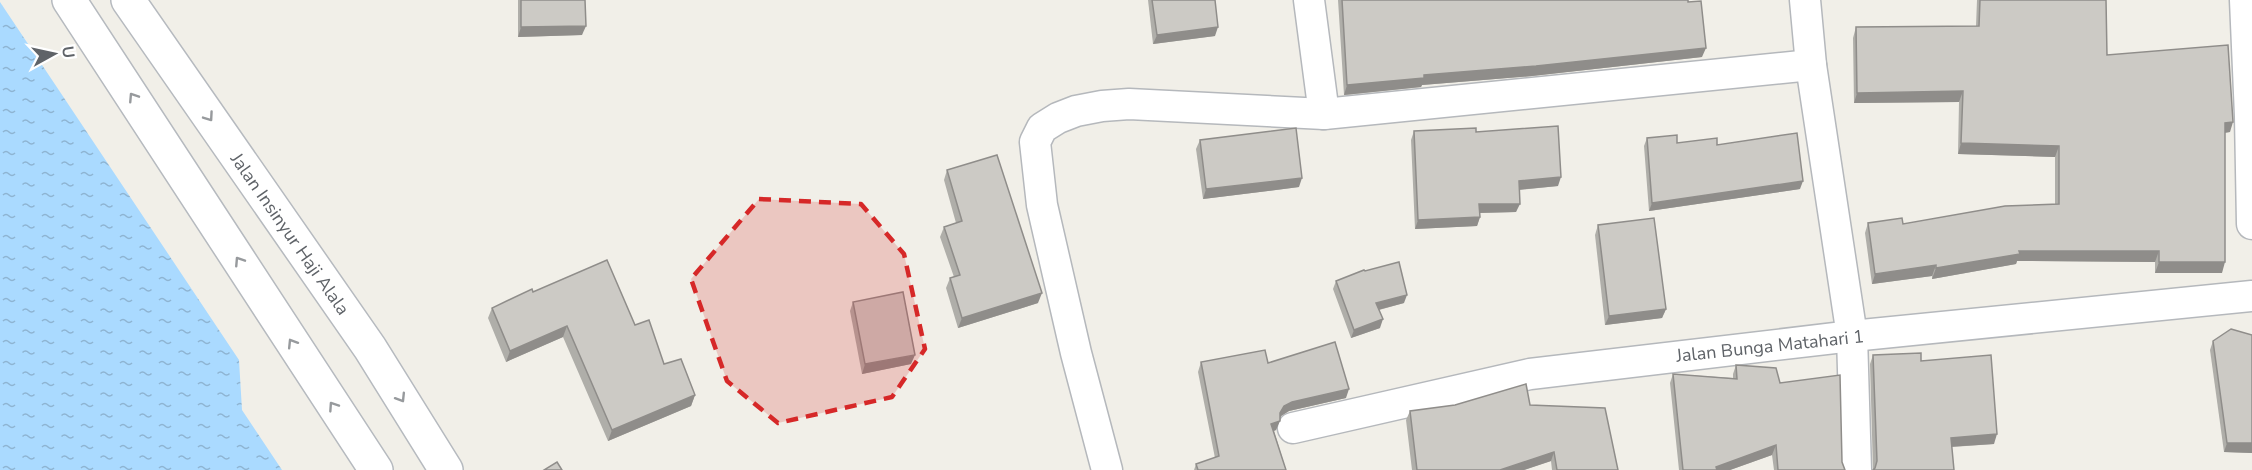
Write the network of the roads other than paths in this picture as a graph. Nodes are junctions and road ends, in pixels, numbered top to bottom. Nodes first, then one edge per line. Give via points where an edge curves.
1 (69, 0) edge
2 (128, 0) edge
3 (1309, 0) edge
4 (1804, 0) edge
5 (2245, 0) edge
6 (1811, 65) junction
7 (1324, 114) junction
8 (2252, 224) edge
9 (2252, 296) edge
10 (1852, 336) junction
11 (1293, 428) dead end
12 (376, 470) edge
13 (446, 470) edge
14 (1107, 470) edge
15 (1856, 470) edge

12 -> 1 main road
2 -> 13 main road, Jalan Insinyur Haji Alala via 370,348
3 - 7 street
4 - 6 street
5 - 8 street
6 - 7 street
6 - 10 street
7 - 14 street via 1129,104 1076,111 1042,128 1034,152 1042,204
9 - 10 street, Jalan Bunga Matahari 1
10 - 11 street, Jalan Bunga Matahari 1 via 1530,374
10 - 15 street

